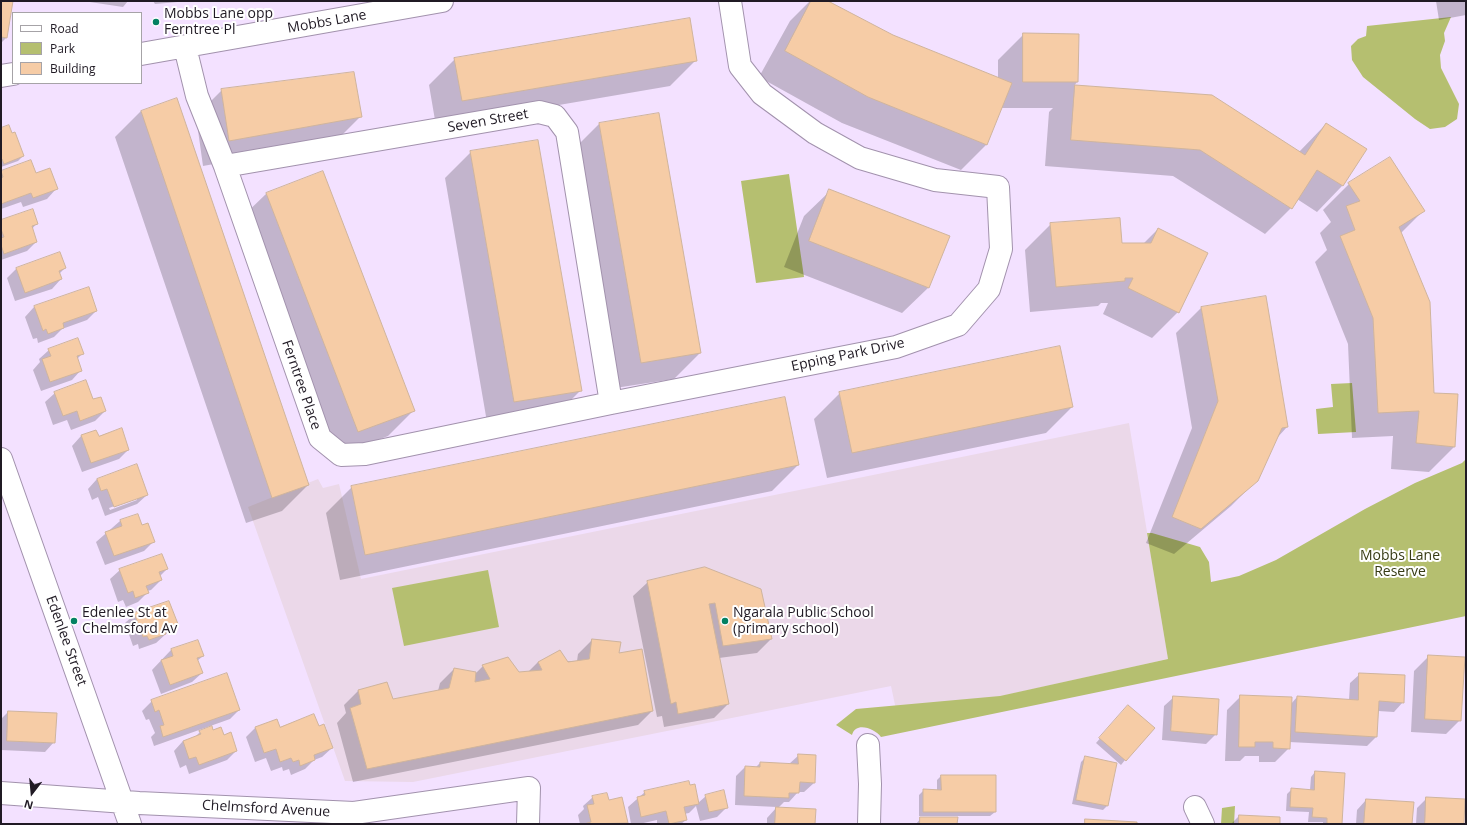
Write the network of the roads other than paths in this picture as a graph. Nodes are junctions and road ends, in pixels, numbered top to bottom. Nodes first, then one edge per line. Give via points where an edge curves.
1 (442, 1) edge
2 (730, 1) edge
3 (185, 47) junction
4 (142, 54) edge
5 (12, 74) edge
6 (1, 76) edge
7 (225, 166) junction
8 (611, 403) junction
9 (1, 459) edge
10 (868, 746) dead end
11 (1, 793) edge
12 (123, 801) junction
13 (130, 824) edge
14 (528, 824) edge
15 (869, 824) edge

1 - 3 street, Mobbs Lane
2 - 8 street, Epping Park Drive via 740,66 762,94 815,133 860,158 935,180 998,187 1001,249 989,289 958,325 896,347
3 - 4 street, Mobbs Lane
3 - 7 street, Ferntree Place via 197,96
5 - 6 street
7 - 8 street, Ferntree Place via 320,438 341,455 365,454
7 - 8 street, Seven Street via 539,112 555,116 567,132
9 - 12 street, Edenlee Street
10 - 15 street
11 - 12 street, Chelmsford Avenue
12 - 13 street, Edenlee Street
12 - 14 street, Chelmsford Avenue via 354,813 529,788

